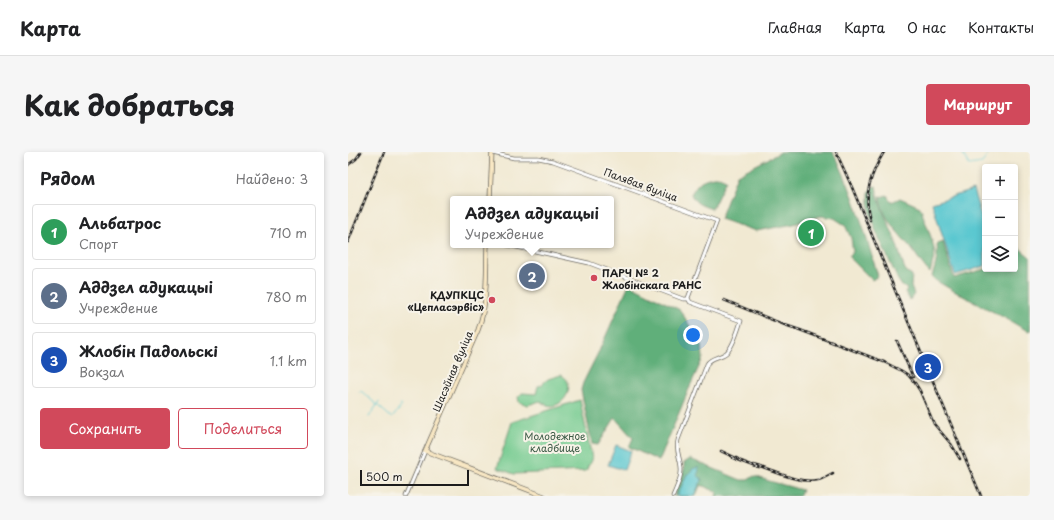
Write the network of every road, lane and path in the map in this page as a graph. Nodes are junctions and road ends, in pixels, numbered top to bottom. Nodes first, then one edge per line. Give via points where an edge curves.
1 (488, 152) edge
2 (492, 153) edge
3 (490, 196) edge
4 (487, 248) edge
5 (521, 248) edge
6 (688, 298) junction
7 (426, 451) junction
8 (406, 496) edge
9 (544, 496) edge
10 (672, 496) edge

1 - 2 main road, Палявая вуліца
2 - 3 main road
2 - 6 street, Палявая вуліца via 514,158 553,161 717,221
4 - 7 main road, Шасэйная вуліца via 483,315
5 - 6 street via 589,263 683,299
6 - 10 street via 690,302 741,321 728,351 709,360 707,364 678,440 681,472
7 - 8 street, Шасэйная вуліца
7 - 9 main road

